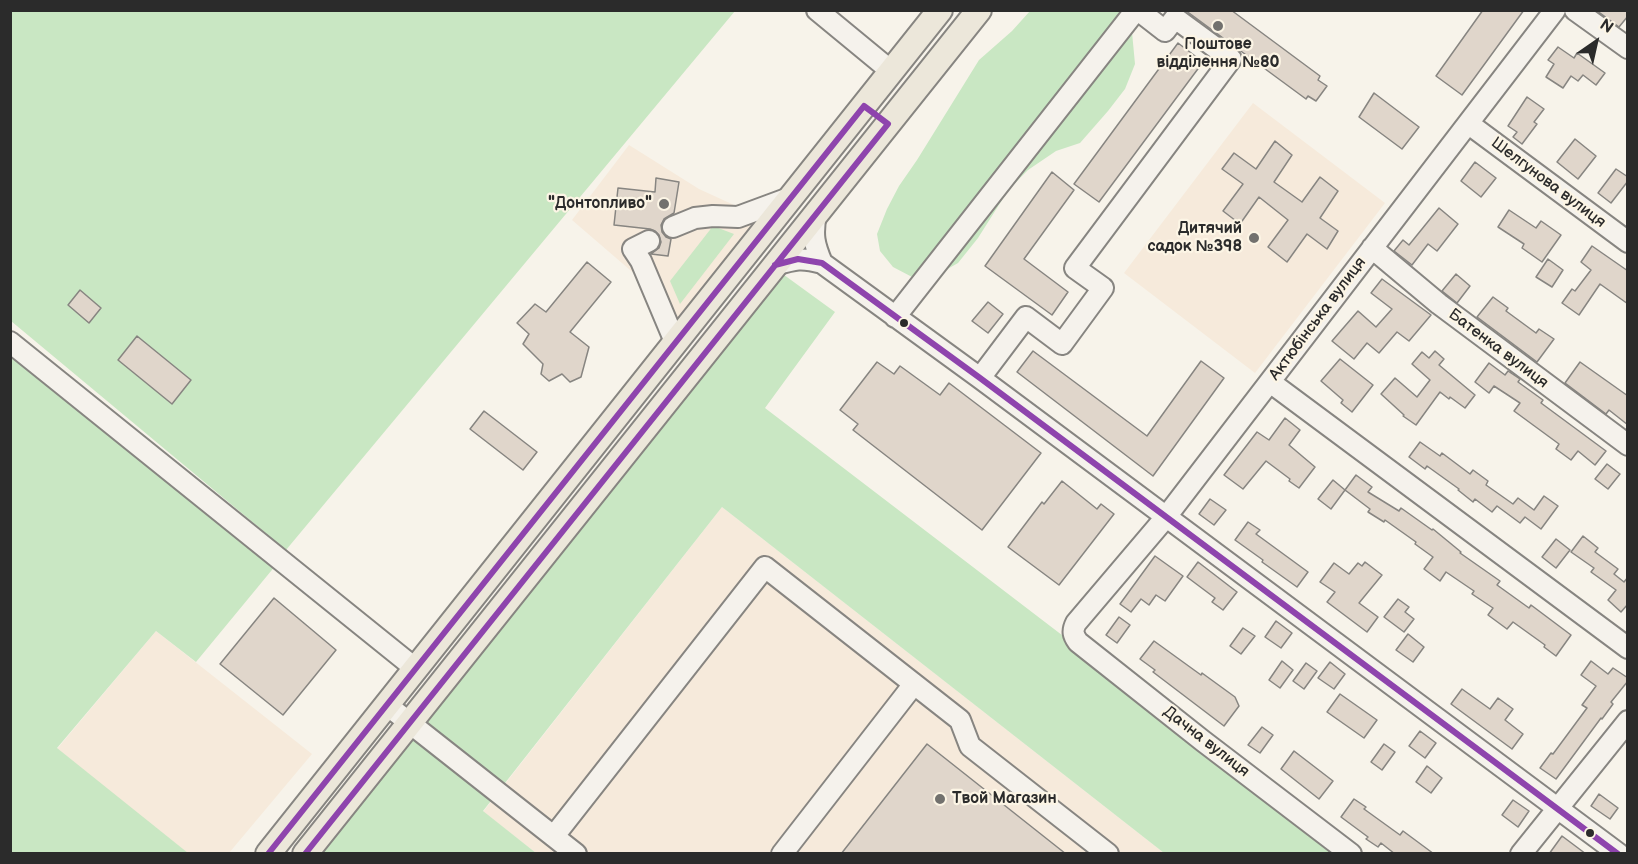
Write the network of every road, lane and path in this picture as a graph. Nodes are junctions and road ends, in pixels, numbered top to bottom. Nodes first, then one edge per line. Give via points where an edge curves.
1 (817, 10) edge
2 (940, 10) edge
3 (979, 10) edge
4 (1137, 10) edge
5 (1555, 10) edge
6 (1575, 10) edge
7 (1628, 48) edge
8 (891, 70) junction
9 (864, 106) junction
10 (888, 124) junction
11 (1469, 124) junction
12 (792, 197) junction
13 (816, 214) junction
14 (673, 227) dead end
15 (649, 241) dead end
16 (1628, 242) edge
17 (1372, 248) junction
18 (822, 263) junction
19 (775, 265) junction
20 (895, 317) junction
21 (10, 342) edge
22 (675, 344) junction
23 (980, 378) junction
24 (1270, 382) junction
25 (1628, 445) edge
26 (1166, 517) junction
27 (1076, 623) joint
28 (1628, 648) edge
29 (416, 669) junction
30 (914, 684) junction
31 (387, 705) junction
32 (1628, 721) edge
33 (409, 722) junction
34 (1558, 808) junction
35 (554, 836) junction
36 (268, 854) edge
37 (305, 854) edge
38 (576, 854) edge
39 (782, 854) edge
40 (1108, 854) edge
41 (1351, 854) edge
42 (1521, 854) edge
43 (1619, 854) edge

1 - 8 street
2 - 8 main road
3 - 10 main road
4 - 20 street
4 - 23 street via 1165,31 1175,18 1231,59 1075,268 1102,288 1062,344 1026,317
5 - 11 street, Актюбінська вулиця
6 - 7 street
8 - 9 main road
9 - 10 main road
9 - 12 main road
10 - 13 main road
11 - 16 street, Шелгунова вулиця
11 - 17 street, Актюбінська вулиця
12 - 14 street via 738,217 695,218
12 - 22 main road
13 - 18 street via 813,233
13 - 19 main road
15 - 22 street via 633,249
17 - 24 street, Актюбінська вулиця
17 - 25 street, Батенка вулиця via 1439,304
18 - 19 street via 796,259
18 - 20 street
19 - 33 main road
20 - 23 street
21 - 29 street
22 - 29 main road
23 - 26 street
24 - 26 street, Актюбінська вулиця
24 - 28 street
26 - 27 street, Актюбінська вулиця
26 - 34 street
27 - 41 street, Дачна вулиця via 1073,630 1078,642
29 - 31 main road
30 - 35 street via 765,567
30 - 39 street
30 - 40 street via 960,720 970,746
31 - 33 street
31 - 36 main road
32 - 34 street
33 - 35 street
33 - 37 main road
34 - 42 street
34 - 43 street
35 - 38 street

